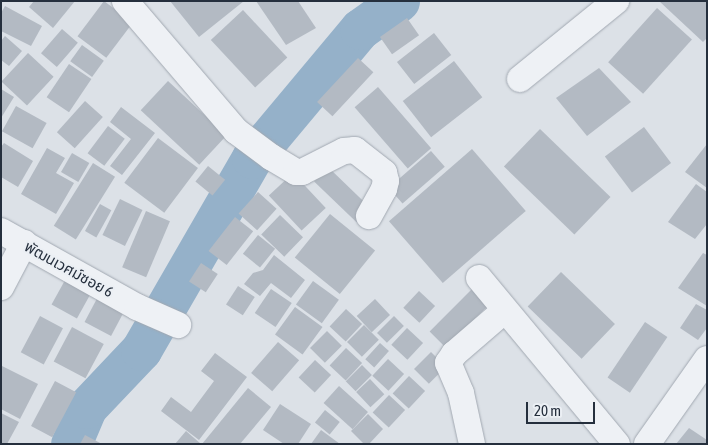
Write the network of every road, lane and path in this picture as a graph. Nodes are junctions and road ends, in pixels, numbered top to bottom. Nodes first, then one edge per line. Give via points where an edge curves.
1 (125, 1) edge
2 (616, 1) edge
3 (520, 79) dead end
4 (369, 216) dead end
5 (1, 231) edge
6 (24, 243) junction
7 (479, 278) dead end
8 (1, 287) edge
9 (505, 310) junction
10 (172, 323) dead end
11 (707, 359) edge
12 (472, 444) edge
13 (617, 444) edge
14 (647, 444) edge

1 - 4 street via 236,131 271,157 296,172 302,172 344,151 355,150 384,173 384,189
2 - 3 street
5 - 6 street, พัฒนเวศม์ซอย 6
6 - 8 street
6 - 10 street, พัฒนเวศม์ซอย 6 via 137,307
7 - 9 street
9 - 12 street via 454,354 448,363 461,393
9 - 13 street
11 - 14 street

